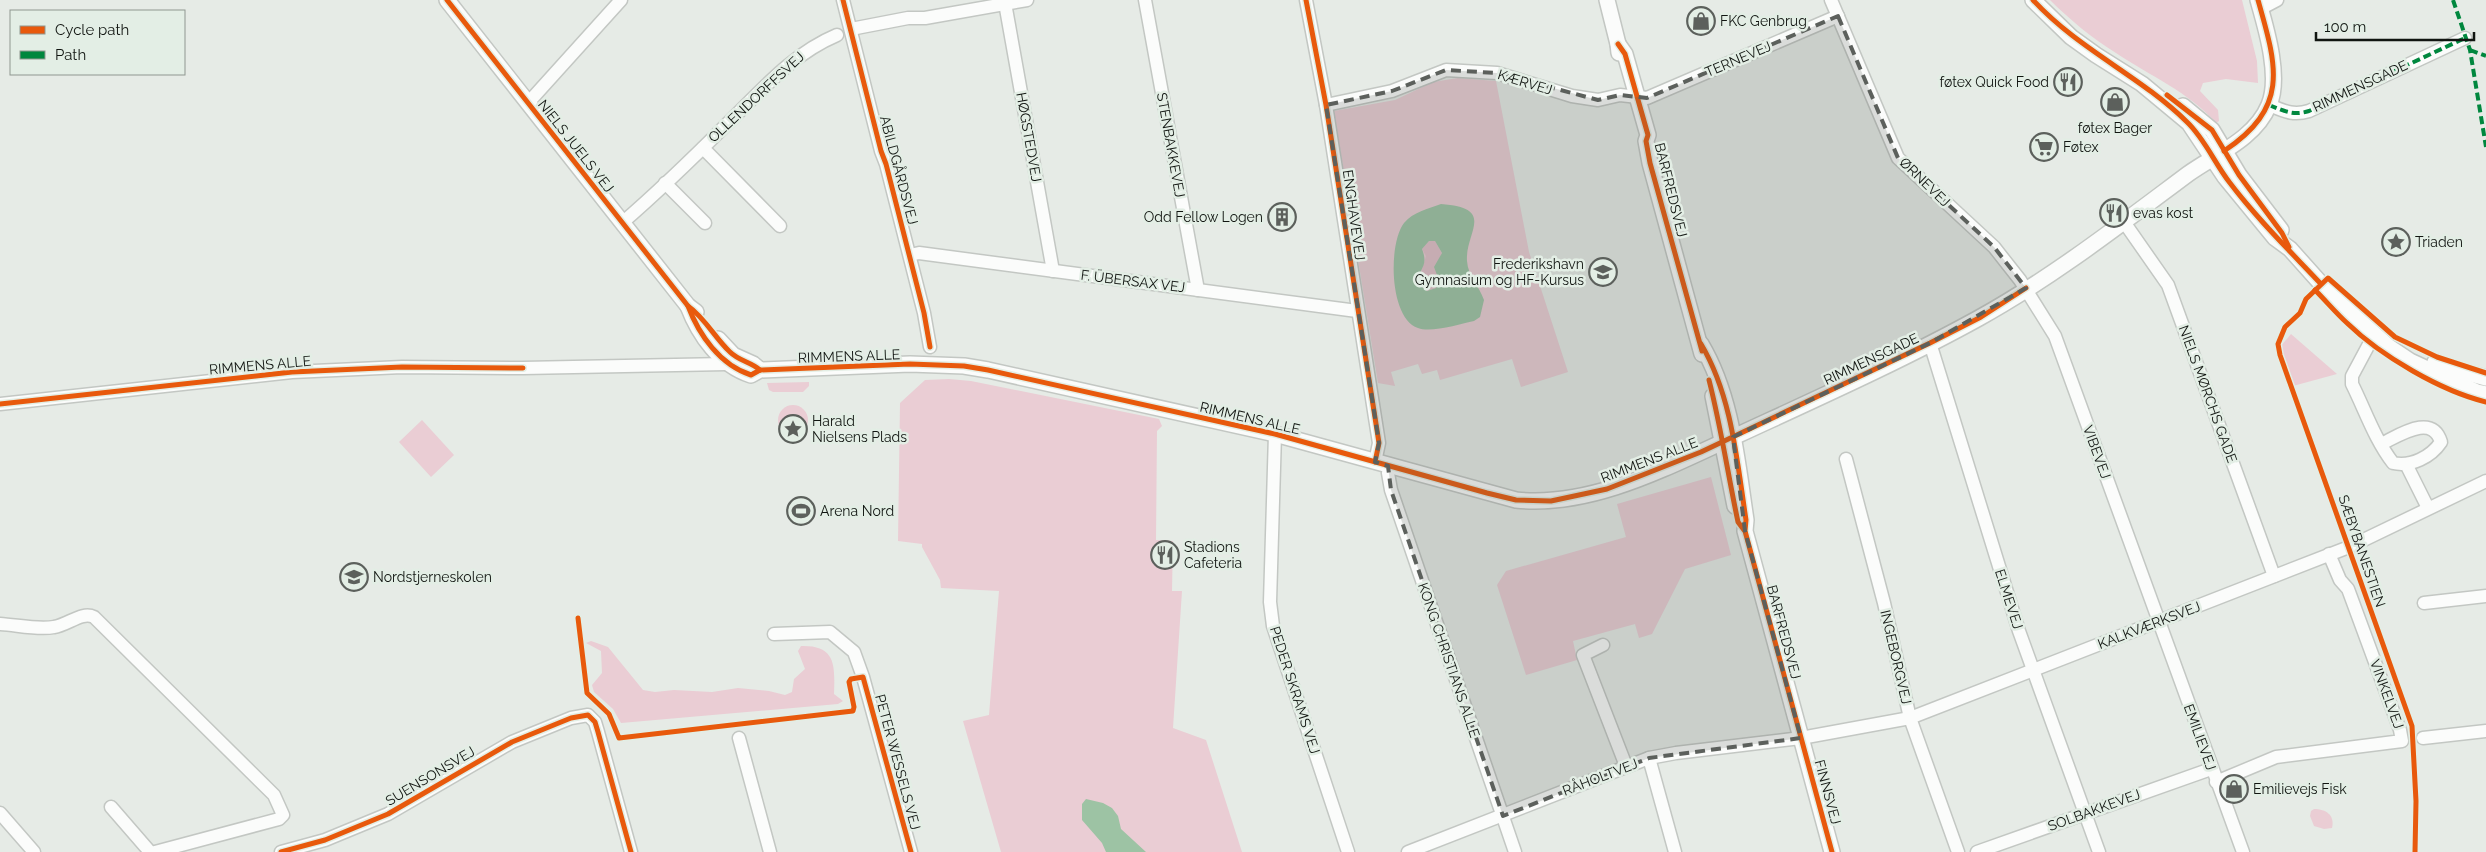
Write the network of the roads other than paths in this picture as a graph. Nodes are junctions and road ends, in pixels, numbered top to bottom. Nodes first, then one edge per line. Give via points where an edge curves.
1 (447, 0) edge
2 (621, 0) edge
3 (844, 0) edge
4 (1027, 0) edge
5 (1145, 0) edge
6 (1306, 0) edge
7 (1607, 0) edge
8 (1831, 0) edge
9 (2033, 0) edge
10 (2277, 0) edge
11 (1005, 3) junction
12 (2259, 4) edge
13 (1838, 16) junction
14 (851, 29) junction
15 (837, 35) dead end
16 (2465, 38) dead end
17 (1633, 96) junction
18 (528, 103) junction
19 (1326, 105) junction
20 (2269, 105) junction
21 (703, 148) junction
22 (2219, 154) junction
23 (665, 183) junction
24 (622, 222) junction
25 (2124, 222) junction
26 (705, 223) dead end
27 (780, 226) dead end
28 (910, 255) junction
29 (1053, 271) junction
30 (2026, 288) junction
31 (1198, 290) junction
32 (1357, 311) junction
33 (2376, 333) junction
34 (1930, 343) junction
35 (930, 348) dead end
36 (730, 359) junction
37 (2486, 378) edge
38 (2486, 394) edge
39 (0, 404) edge
40 (1275, 434) junction
41 (1727, 440) junction
42 (2381, 444) junction
43 (1846, 459) dead end
44 (1375, 462) junction
45 (2407, 466) junction
46 (1390, 467) junction
47 (2486, 481) edge
48 (2428, 508) junction
49 (2328, 554) junction
50 (2274, 576) junction
51 (2486, 596) edge
52 (2424, 603) dead end
53 (2158, 621) junction
54 (0, 624) edge
55 (774, 634) dead end
56 (1603, 645) dead end
57 (2033, 670) junction
58 (1910, 718) junction
59 (2486, 731) edge
60 (740, 738) dead end
61 (1801, 738) junction
62 (2423, 738) dead end
63 (1649, 758) junction
64 (1626, 766) junction
65 (2211, 769) junction
66 (2216, 782) junction
67 (112, 807) dead end
68 (0, 813) edge
69 (2085, 814) junction
70 (1503, 816) junction
71 (34, 852) edge
72 (150, 852) edge
73 (155, 852) edge
74 (281, 852) edge
75 (631, 852) edge
76 (770, 852) edge
77 (911, 852) edge
78 (1348, 852) edge
79 (1408, 852) edge
80 (1515, 852) edge
81 (1675, 852) edge
82 (1832, 852) edge
83 (1958, 852) edge
84 (1977, 852) edge
85 (2099, 852) edge
86 (2242, 852) edge

1 - 18 street, NIELS JUELS VEJ
2 - 18 street
3 - 14 street, ABILDGÅRDSVEJ
4 - 11 street
5 - 31 street, STENBAKKEVEJ
6 - 19 street, ENGHAVEVEJ
7 - 17 street, BARFREDSVEJ via 1618,44 1625,54
8 - 13 street, ØRNEVEJ
9 - 22 street via 2071,36 2142,84
10 - 12 street
11 - 14 street
11 - 29 street, HØGSTEDVEJ
12 - 20 street via 2273,74
13 - 17 street, TERNEVEJ via 1647,98
13 - 30 street, ØRNEVEJ via 1898,158 1994,247
14 - 28 street, ABILDGÅRDSVEJ
15 - 21 street, OLLENDORFFSVEJ via 818,43 787,65
16 - 20 street, RIMMENSGADE via 2300,114 2287,113
17 - 19 street, KÆRVEJ via 1598,100 1572,96 1497,73 1446,70 1392,91
17 - 41 street, BARFREDSVEJ via 1648,136 1646,141 1701,344 1730,416
18 - 24 street, NIELS JUELS VEJ
19 - 32 street, ENGHAVEVEJ
20 - 22 street, RIMMENSGADE via 2244,137
21 - 23 street, OLLENDORFFSVEJ
21 - 27 street, OLLENDORFFSVEJ
22 - 25 street, RIMMENSGADE
22 - 33 street via 2236,192 2275,238 2290,249 2332,296
23 - 24 street, OLLENDORFFSVEJ
23 - 26 street
24 - 36 street, NIELS JUELS VEJ via 688,306 700,314
25 - 30 street, RIMMENSGADE
25 - 50 street, NIELS MØRCHS GADE via 2168,285
28 - 29 street, F. ÜBERSAX VEJ via 919,253
28 - 35 street, ABILDGÅRDSVEJ
29 - 31 street, F. ÜBERSAX VEJ
30 - 34 street, RIMMENSGADE via 1981,317
30 - 53 street, VIBEVEJ via 2055,336
31 - 32 street, F. ÜBERSAX VEJ
32 - 44 street, ENGHAVEVEJ via 1379,443
33 - 37 street via 2449,368
33 - 38 street via 2389,347 2410,361
33 - 42 street via 2352,376 2352,384
34 - 41 street, RIMMENSGADE
34 - 57 street, ELMEVEJ
36 - 39 street, RIMMENS ALLE via 523,368 402,367 292,372
36 - 40 street, RIMMENS ALLE via 753,364 760,370 855,365 964,366
40 - 44 street, RIMMENS ALLE
40 - 78 street, PEDER SKRAMS VEJ via 1270,602 1273,626
41 - 46 street, RIMMENS ALLE via 1607,489 1552,501 1516,500
41 - 61 street, BARFREDSVEJ via 1746,520 1745,531
42 - 45 street via 2393,463
42 - 45 street via 2419,427 2431,427 2438,432 2442,442 2435,451
43 - 58 street, INGEBORGVEJ
44 - 46 street, RIMMENS ALLE
45 - 48 street
46 - 70 street, KONG CHRISTIANS ALLE via 1391,490
47 - 48 street, KALKVÆRKSVEJ
48 - 49 street, KALKVÆRKSVEJ
49 - 50 street, KALKVÆRKSVEJ
49 - 66 street, VINKELVEJ via 2348,589 2402,741 2276,757
50 - 53 street, KALKVÆRKSVEJ
51 - 52 street
53 - 57 street, KALKVÆRKSVEJ
53 - 65 street, EMILIEVEJ
54 - 73 street via 53,627 89,614 94,617 274,795 284,815
55 - 77 street, PETER WESSELS VEJ via 830,632 854,652
56 - 64 street via 1583,655
57 - 58 street, KALKVÆRKSVEJ
57 - 69 street, ELMEVEJ
58 - 61 street, KALKVÆRKSVEJ
58 - 83 street, INGEBORGVEJ
59 - 62 street
60 - 76 street
61 - 63 street, RÅHOLTVEJ
61 - 82 street, FINNSVEJ
63 - 64 street, RÅHOLTVEJ
63 - 81 street
64 - 70 street, RÅHOLTVEJ
65 - 66 street, EMILIEVEJ
65 - 69 street, SOLBAKKEVEJ
66 - 86 street, EMILIEVEJ
67 - 72 street
68 - 71 street
69 - 84 street, SOLBAKKEVEJ
69 - 85 street, ELMEVEJ
70 - 79 street, RÅHOLTVEJ
70 - 80 street, KONG CHRISTIANS ALLE
74 - 75 street, SUENSONSVEJ via 324,840 388,814 512,742 570,718 588,715 595,722

